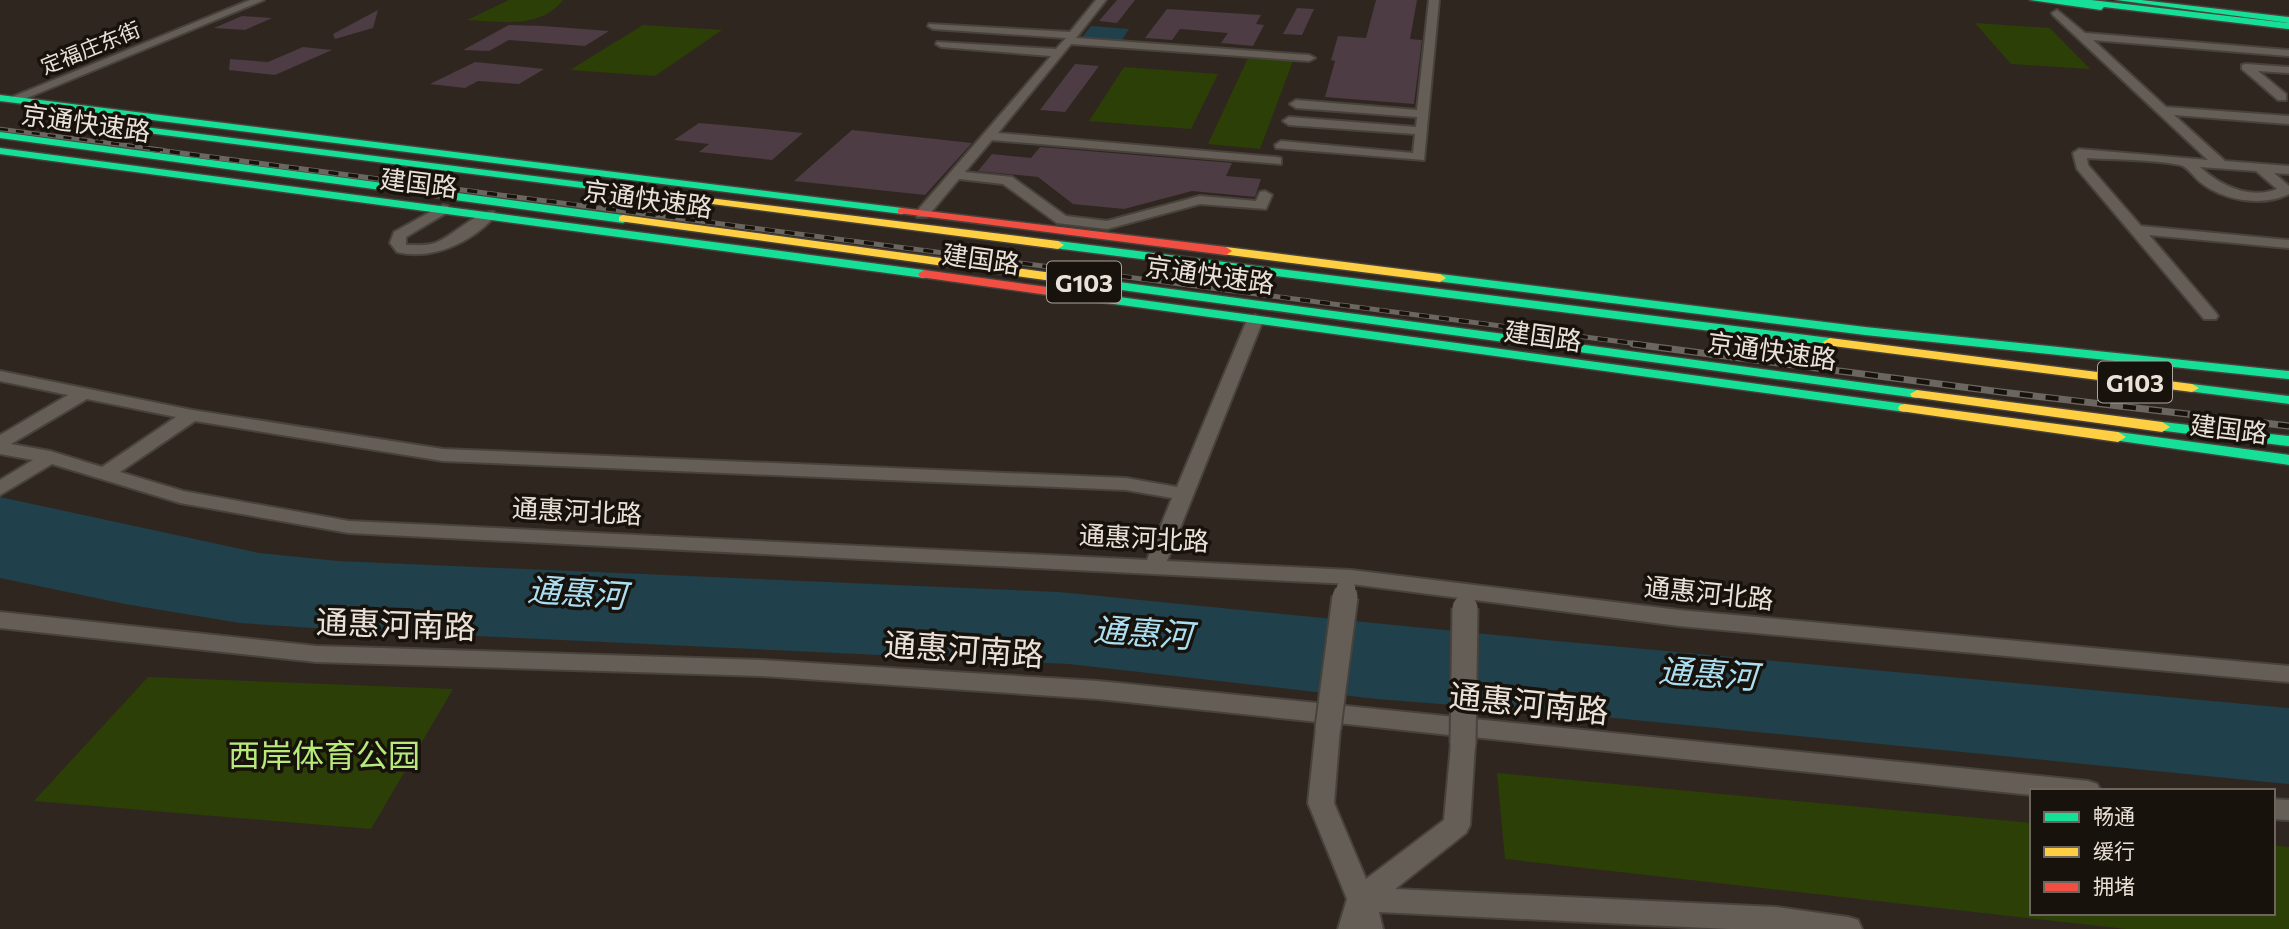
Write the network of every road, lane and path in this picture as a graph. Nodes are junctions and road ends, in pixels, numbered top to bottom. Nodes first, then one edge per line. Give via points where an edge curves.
1 (259, 0) edge
2 (1101, 0) edge
3 (1434, 0) edge
4 (2034, 0) edge
5 (2070, 0) edge
6 (2091, 0) edge
7 (2120, 0) edge
8 (2150, 2) edge
9 (2057, 13) dead end
10 (970, 17) dead end
11 (1082, 25) junction
12 (2289, 25) edge
13 (933, 26) dead end
14 (2082, 36) junction
15 (1071, 38) junction
16 (941, 44) dead end
17 (1059, 53) junction
18 (2289, 53) edge
19 (1309, 58) dead end
20 (2289, 70) edge
21 (6, 98) edge
22 (2287, 99) edge
23 (1296, 104) dead end
24 (2162, 110) junction
25 (0, 111) edge
26 (1422, 114) junction
27 (2289, 120) edge
28 (1289, 121) dead end
29 (1420, 131) junction
30 (0, 135) edge
31 (989, 136) junction
32 (1281, 145) dead end
33 (0, 151) edge
34 (1276, 160) dead end
35 (2187, 162) junction
36 (2222, 165) junction
37 (2260, 168) junction
38 (2289, 170) edge
39 (956, 175) junction
40 (1265, 195) dead end
41 (443, 209) junction
42 (922, 214) junction
43 (489, 215) junction
44 (2137, 230) junction
45 (2289, 244) edge
46 (2210, 316) dead end
47 (1255, 320) junction
48 (1982, 363) junction
49 (2289, 375) edge
50 (0, 376) edge
51 (2289, 390) edge
52 (85, 393) junction
53 (2289, 400) edge
54 (192, 415) junction
55 (2289, 443) edge
56 (0, 446) edge
57 (50, 457) junction
58 (2289, 460) edge
59 (104, 474) junction
60 (0, 489) edge
61 (1184, 495) junction
62 (1155, 565) junction
63 (1348, 583) junction
64 (1465, 599) junction
65 (0, 620) edge
66 (2289, 674) edge
67 (2068, 789) edge
68 (1361, 899) junction
69 (1778, 924) edge
70 (1352, 929) edge
71 (1370, 929) edge
72 (1848, 929) edge

1 - 21 street, 定福庄东街
2 - 11 street
3 - 26 street
4 - 12 main road
5 - 12 main road
6 - 12 main road
7 - 8 main road
8 - 12 main road
9 - 14 street
10 - 11 street
11 - 15 street
13 - 15 street
14 - 18 street
14 - 24 street
15 - 17 street
15 - 19 street
16 - 17 street
17 - 31 street
20 - 22 street via 2246,67
21 - 42 main road, 建国路
23 - 26 street
24 - 27 street
24 - 36 street
25 - 48 main road, 京通快速路 / G103
26 - 29 street
28 - 29 street
29 - 32 street via 1419,157
30 - 55 main road, 京通快速路 / G103
31 - 34 street
31 - 39 street
33 - 41 main road, 建国路
35 - 36 street
35 - 37 street via 2210,183 2236,194 2275,197 2286,190
35 - 44 street via 2079,153 2082,166
36 - 37 street
37 - 38 street
39 - 40 street via 1007,180 1062,220 1107,225 1200,200 1261,206
39 - 42 street
41 - 43 main road, 建国路
41 - 43 street via 399,235 397,243 402,249 437,248 459,239
42 - 49 main road, 建国路 via 1865,331
43 - 47 main road, 建国路
44 - 45 street
44 - 46 street
47 - 58 main road, 建国路
47 - 61 street
48 - 51 main road
48 - 53 main road, 京通快速路 / G103
50 - 52 street
52 - 54 street
52 - 56 street
54 - 59 street
54 - 61 street via 443,455 1126,484
56 - 57 street, 通惠河北路
57 - 59 street, 通惠河北路
57 - 60 street
59 - 62 street, 通惠河北路 via 180,497 349,527
61 - 62 street
62 - 63 street, 通惠河北路
63 - 64 street, 通惠河北路
63 - 68 street, bridge via 1321,803
64 - 66 street, 通惠河北路
64 - 68 street, bridge via 1457,825
65 - 67 street, 通惠河南路 via 316,654 761,668 1098,690
68 - 69 street
68 - 70 street
68 - 71 street
69 - 72 street

